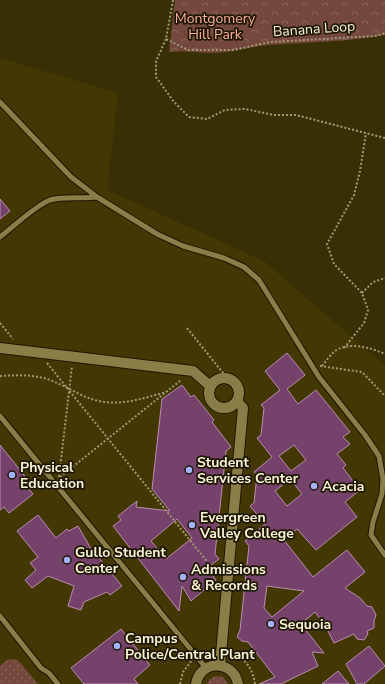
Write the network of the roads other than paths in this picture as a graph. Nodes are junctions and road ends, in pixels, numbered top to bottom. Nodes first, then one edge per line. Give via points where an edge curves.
1 (0, 102) edge
2 (97, 197) junction
3 (0, 237) edge
4 (0, 348) edge
5 (210, 386) junction
6 (237, 401) junction
7 (0, 416) edge
8 (385, 555) edge
9 (0, 616) edge
10 (220, 665) junction
11 (206, 668) junction
12 (58, 684) edge
13 (196, 684) edge
14 (238, 684) edge

1 - 2 lane via 71,177
2 - 3 lane via 50,200
2 - 8 lane via 157,234 244,267 259,280 319,378 379,456 383,479 382,494 371,535
4 - 5 street via 193,371
5 - 6 street via 209,396 219,407 229,407
5 - 6 street via 217,379 227,378 235,382 239,392
6 - 10 street via 243,408
7 - 11 lane
9 - 12 lane via 41,668
10 - 11 street
10 - 14 street via 232,671
11 - 13 street via 200,673

